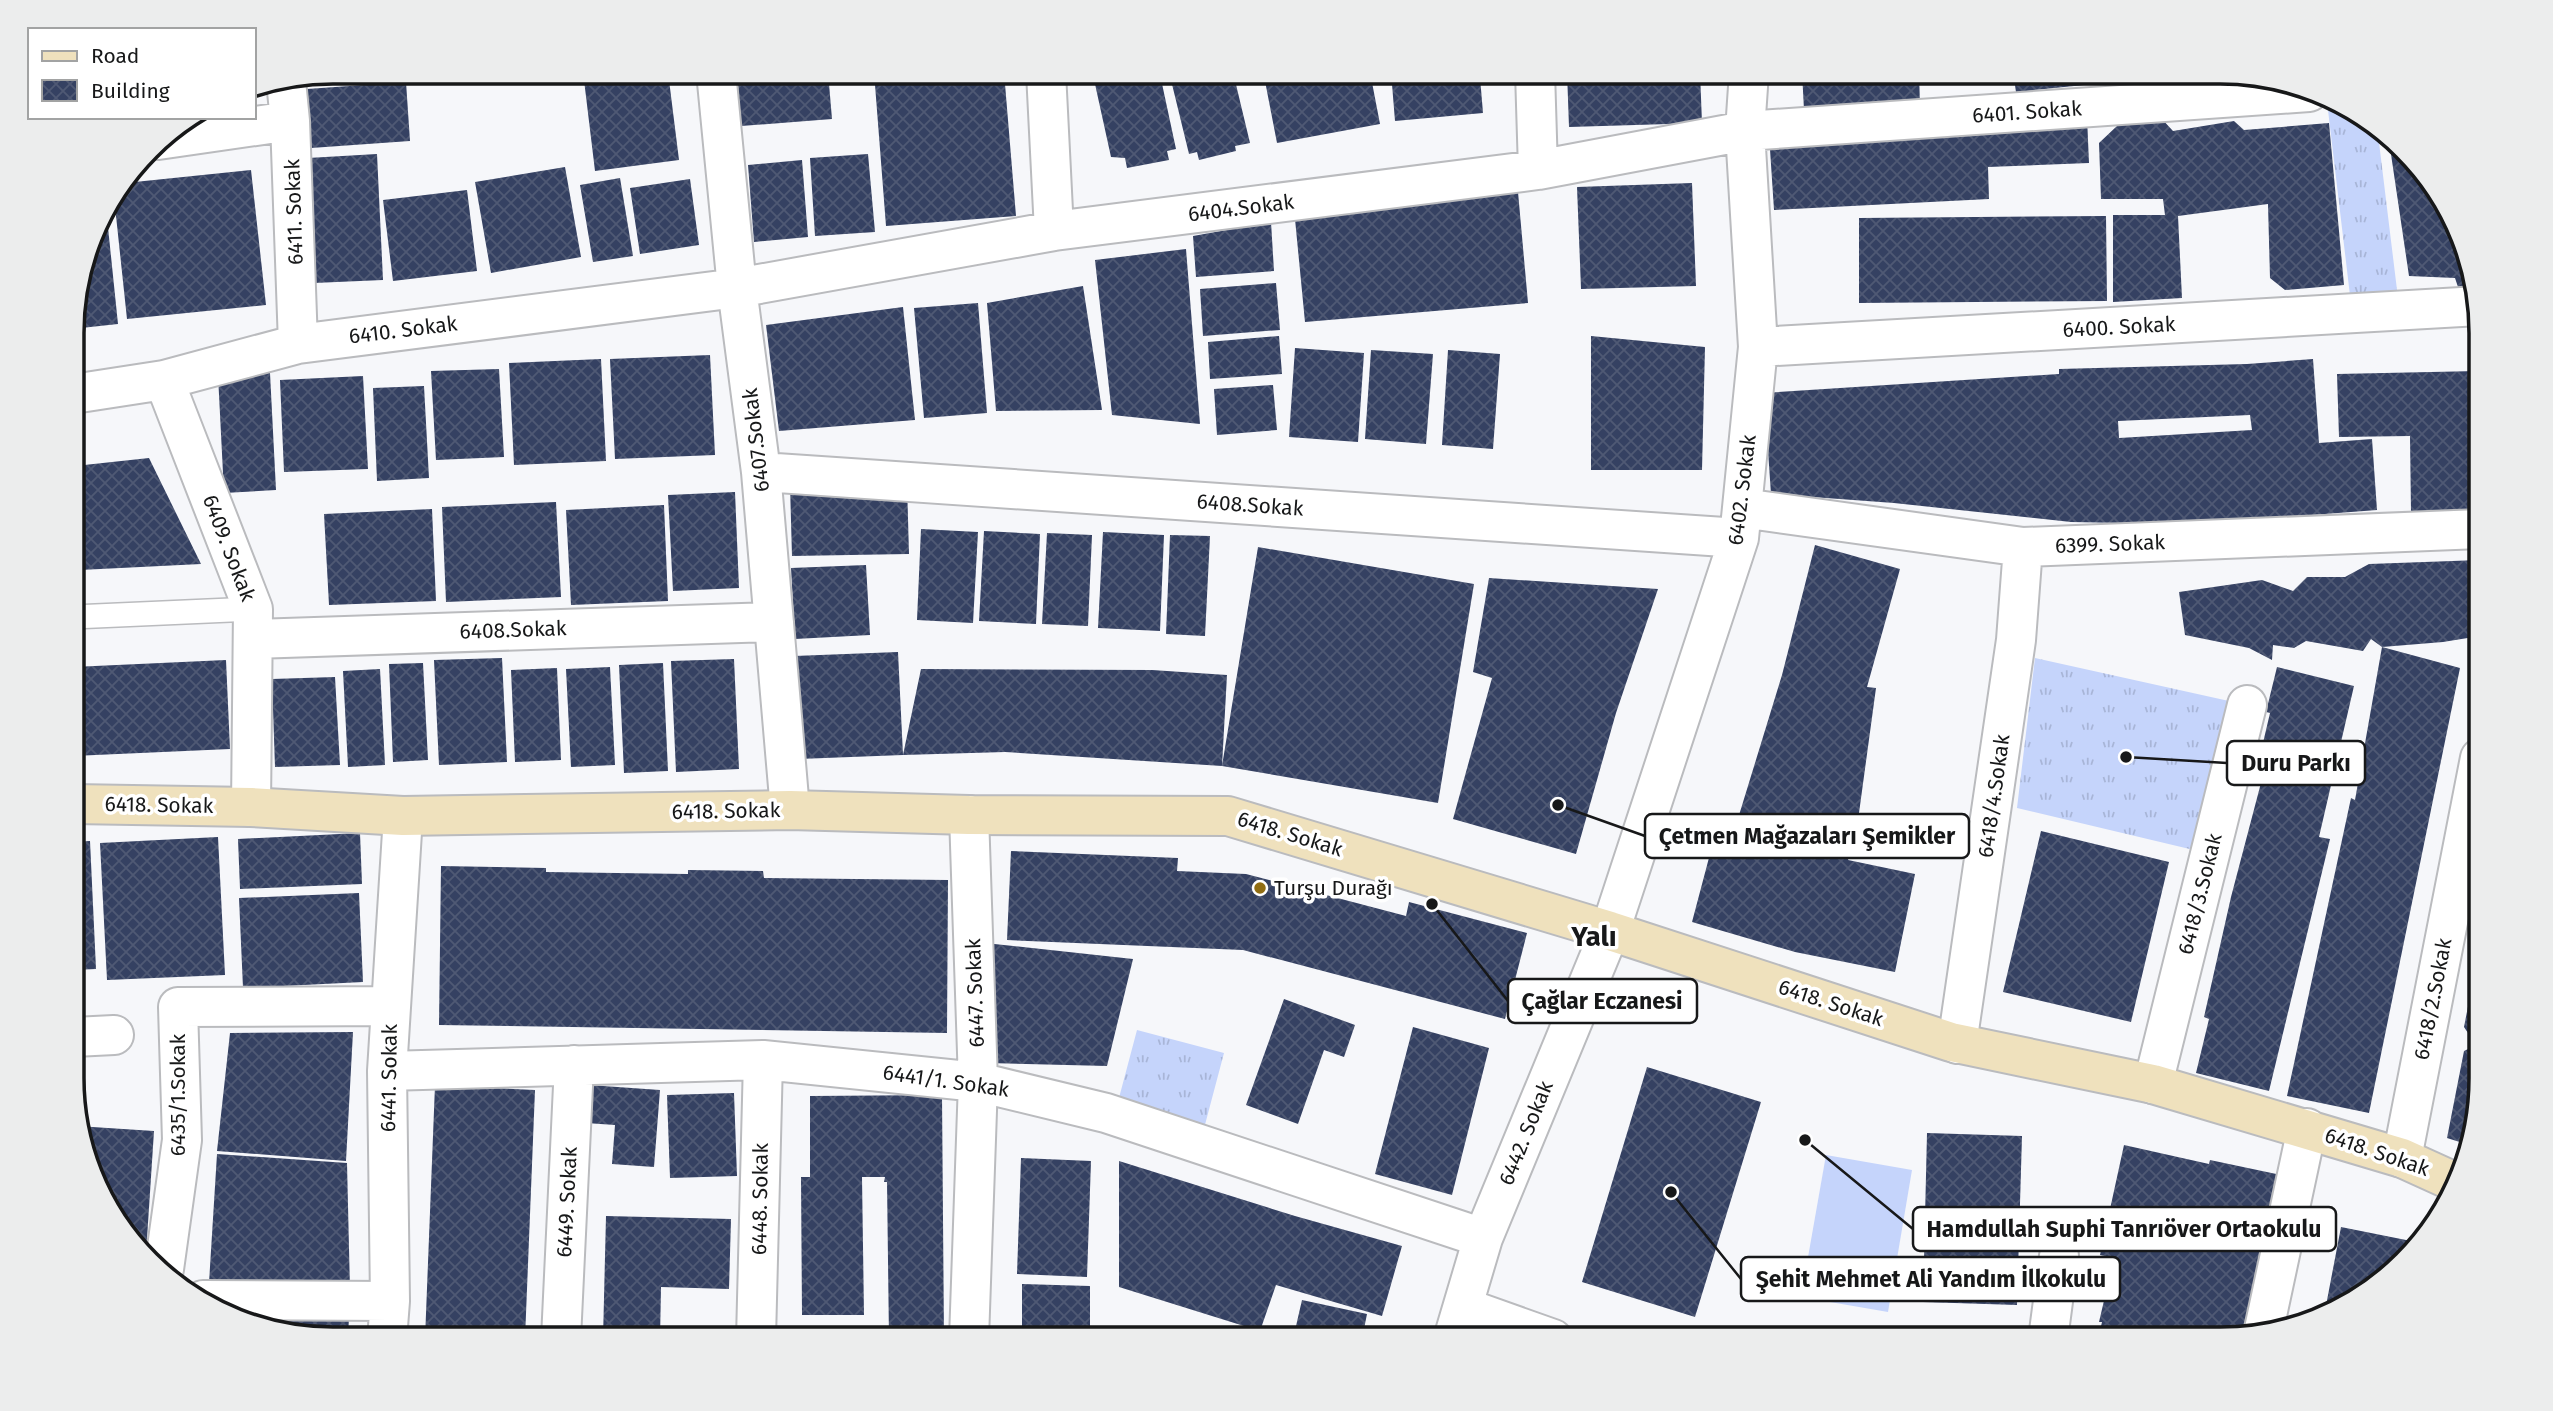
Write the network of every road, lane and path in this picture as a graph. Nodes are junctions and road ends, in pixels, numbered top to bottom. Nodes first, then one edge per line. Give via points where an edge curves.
1 (717, 84) edge
2 (1047, 84) edge
3 (1535, 84) edge
4 (1748, 84) edge
5 (287, 88) edge
6 (2289, 93) edge
7 (290, 121) junction
8 (1745, 131) junction
9 (179, 137) edge
10 (1538, 170) junction
11 (1054, 231) junction
12 (737, 288) junction
13 (2467, 307) edge
14 (298, 344) junction
15 (1758, 347) junction
16 (164, 380) junction
17 (85, 392) edge
18 (761, 472) junction
19 (1741, 523) junction
20 (2469, 529) edge
21 (2023, 547) junction
22 (85, 617) edge
23 (774, 622) junction
24 (253, 624) junction
25 (2248, 705) dead end
26 (84, 804) edge
27 (251, 807) junction
28 (790, 810) junction
29 (2469, 814) edge
30 (969, 815) junction
31 (403, 816) junction
32 (1610, 932) junction
33 (391, 1006) junction
34 (114, 1035) dead end
35 (84, 1036) edge
36 (1957, 1044) junction
37 (764, 1060) junction
38 (574, 1065) junction
39 (387, 1070) junction
40 (978, 1082) junction
41 (2153, 1084) junction
42 (2307, 1128) junction
43 (2402, 1158) junction
44 (2448, 1178) edge
45 (1483, 1238) junction
46 (2059, 1256) dead end
47 (165, 1261) edge
48 (221, 1300) edge
49 (390, 1301) junction
50 (1458, 1323) edge
51 (2265, 1323) edge
52 (388, 1327) edge
53 (562, 1327) edge
54 (756, 1327) edge
55 (969, 1327) edge
56 (1482, 1327) edge
57 (2050, 1327) edge

1 - 12 street, 6407.Sokak
2 - 11 street
3 - 10 street
4 - 8 street, 6402. Sokak
5 - 7 street, 6411. Sokak
6 - 8 street, 6401. Sokak
7 - 9 street
7 - 14 street, 6411. Sokak
8 - 10 street, 6404.Sokak
8 - 15 street, 6402. Sokak
10 - 11 street, 6404.Sokak
11 - 12 street, 6404.Sokak
12 - 14 street, 6410. Sokak
12 - 18 street, 6407.Sokak
13 - 15 street, 6400. Sokak
14 - 16 street, 6410. Sokak
15 - 19 street, 6402. Sokak
16 - 17 street, 6410. Sokak
16 - 24 street, 6409. Sokak
18 - 19 street, 6408.Sokak
18 - 23 street, 6407.Sokak
19 - 21 street, 6399. Sokak
19 - 32 street, 6402. Sokak
20 - 21 street, 6399. Sokak
21 - 36 street, 6418/4.Sokak via 2016,640
22 - 24 lane
23 - 24 street, 6408.Sokak
23 - 28 street, 6407.Sokak
24 - 27 street, 6409. Sokak
25 - 41 street, 6418/3.Sokak
26 - 27 street, 6418. Sokak
27 - 31 street, 6418. Sokak
28 - 30 street, 6418. Sokak
28 - 31 street, 6418. Sokak
29 - 43 street, 6418/2.Sokak
30 - 32 street, 6418. Sokak via 1228,816
30 - 40 street, 6447. Sokak
31 - 33 street, 6441. Sokak
32 - 36 street, 6418. Sokak
32 - 45 street, 6442. Sokak
33 - 39 street, 6441. Sokak
33 - 47 street, 6435/1.Sokak via 178,1007 182,1140
34 - 35 street
36 - 41 street, 6418. Sokak
37 - 38 street, 6441/1. Sokak
37 - 40 street, 6441/1. Sokak
37 - 54 street, 6448. Sokak
38 - 39 street, 6441/1. Sokak
38 - 53 street, 6449. Sokak
39 - 49 street, 6441. Sokak
40 - 45 street, 6441/1. Sokak via 1106,1113
40 - 55 street, 6447. Sokak
41 - 42 street, 6418. Sokak
42 - 43 street, 6418. Sokak
42 - 51 street
43 - 44 street, 6418. Sokak
45 - 50 street, 6442. Sokak
46 - 57 street
48 - 49 street
49 - 52 street, 6441. Sokak
50 - 56 street

